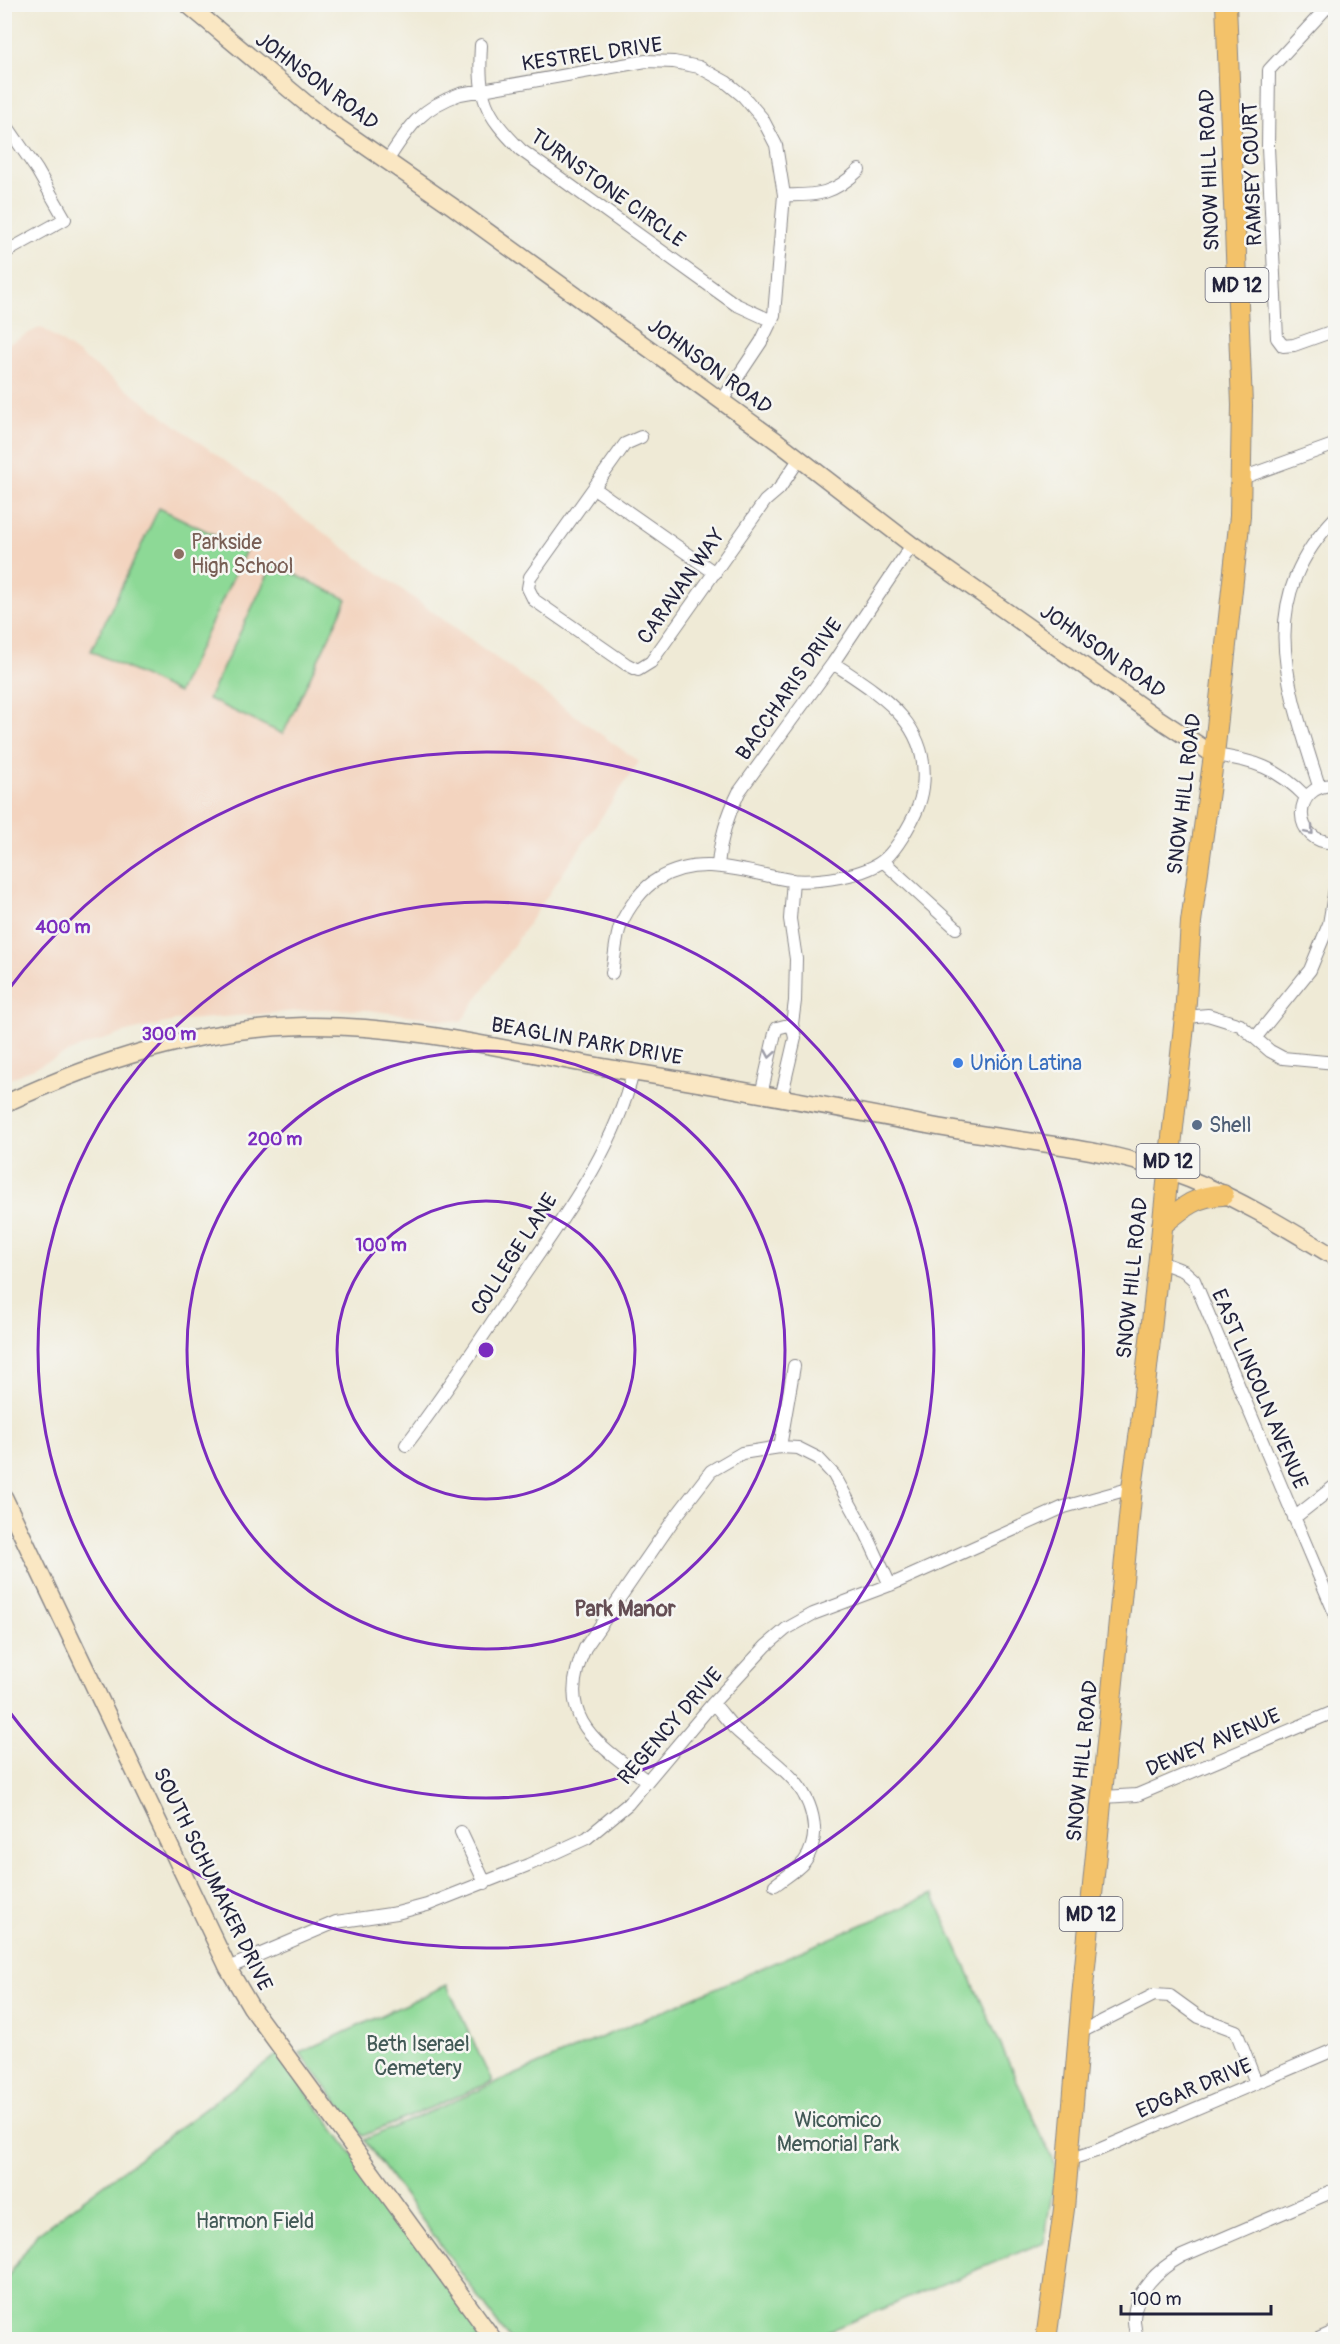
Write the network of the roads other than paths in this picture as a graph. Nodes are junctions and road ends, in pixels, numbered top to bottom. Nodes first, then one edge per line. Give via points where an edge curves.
1 (187, 4) edge
2 (1226, 4) edge
3 (1330, 4) edge
4 (481, 45) dead end
5 (480, 90) junction
6 (4, 122) edge
7 (387, 161) junction
8 (859, 170) dead end
9 (784, 195) junction
10 (4, 253) edge
11 (772, 321) junction
12 (1335, 330) edge
13 (721, 402) junction
14 (641, 437) dead end
15 (1335, 444) edge
16 (800, 458) junction
17 (1242, 478) junction
18 (594, 488) junction
19 (1335, 517) edge
20 (912, 545) junction
21 (715, 573) junction
22 (833, 663) junction
23 (1214, 755) junction
24 (1335, 785) edge
25 (1319, 786) junction
26 (1306, 797) junction
27 (1335, 842) edge
28 (883, 861) junction
29 (718, 866) junction
30 (793, 880) junction
31 (1335, 883) edge
32 (956, 928) dead end
33 (612, 973) dead end
34 (1185, 1017) junction
35 (792, 1024) junction
36 (1256, 1037) junction
37 (1335, 1063) edge
38 (633, 1072) junction
39 (761, 1095) junction
40 (781, 1098) junction
41 (4, 1104) edge
42 (1167, 1171) junction
43 (1223, 1195) junction
44 (1162, 1225) junction
45 (1335, 1258) edge
46 (1158, 1261) junction
47 (794, 1366) dead end
48 (406, 1445) dead end
49 (780, 1447) junction
50 (1335, 1485) edge
51 (1132, 1488) junction
52 (4, 1497) edge
53 (1294, 1518) junction
54 (890, 1585) junction
55 (1335, 1616) edge
56 (713, 1703) junction
57 (1335, 1711) edge
58 (647, 1781) junction
59 (1103, 1797) junction
60 (461, 1832) dead end
61 (484, 1883) junction
62 (775, 1885) dead end
63 (228, 1968) junction
64 (1079, 2033) junction
65 (1335, 2049) edge
66 (1256, 2083) junction
67 (1067, 2160) junction
68 (1335, 2190) edge
69 (1335, 2331) edge
70 (494, 2340) edge
71 (1046, 2340) edge
72 (1137, 2340) edge
73 (1316, 2340) edge

1 - 7 street, JOHNSON ROAD via 319,114
2 - 17 main road, SNOW HILL ROAD / MD 12
3 - 12 street, RAMSEY COURT via 1269,70 1268,147 1277,338 1283,346 1294,345
4 - 5 street, TURNSTONE CIRCLE
5 - 7 street, KESTREL DRIVE via 442,100 421,114
5 - 9 street, KESTREL DRIVE via 646,62 699,67 734,89 762,118 776,146
5 - 11 street, TURNSTONE CIRCLE via 487,111 521,150 735,304
6 - 10 street via 65,219
7 - 13 street, JOHNSON ROAD
8 - 9 street via 844,184 815,196
9 - 11 street, KESTREL DRIVE
11 - 13 street, KESTREL DRIVE
13 - 16 street, JOHNSON ROAD
14 - 18 street, CARAVAN WAY via 626,444
15 - 17 street
16 - 20 street, JOHNSON ROAD
16 - 21 street, CARAVAN WAY
17 - 23 main road, SNOW HILL ROAD / MD 12
18 - 21 street
18 - 21 street, CARAVAN WAY via 530,577 528,588 534,600 638,670 651,663
19 - 25 street via 1297,570 1284,621 1290,686
20 - 22 street, BACCHARIS DRIVE
20 - 23 street, JOHNSON ROAD
22 - 28 street via 872,689 906,720 916,735 923,760 923,791 914,818
22 - 29 street, BACCHARIS DRIVE via 740,792 724,828
23 - 26 street via 1263,765
23 - 34 main road, SNOW HILL ROAD / MD 12 via 1191,922
24 - 25 street
25 - 26 street
26 -> 27 street via 1302,807 1304,825 1316,839
28 - 30 street via 833,879
28 - 32 street
29 - 30 street
29 - 33 street via 704,864 674,872 657,879 639,896 621,925
30 - 35 street via 790,919 796,979
31 - 36 street via 1329,924 1310,970
34 - 36 street via 1224,1018
34 - 42 main road, SNOW HILL ROAD / MD 12
35 -> 39 street via 777,1028
35 - 40 street via 795,1038
36 - 37 street via 1283,1058
38 - 39 street, BEAGLIN PARK DRIVE
38 - 41 street, BEAGLIN PARK DRIVE via 415,1034 302,1026 213,1035 153,1048
38 - 48 street, COLLEGE LANE via 626,1103 593,1169 473,1352
39 - 40 street, BEAGLIN PARK DRIVE
40 - 42 street, BEAGLIN PARK DRIVE via 1080,1149
42 - 43 street, BEAGLIN PARK DRIVE
42 - 44 main road, SNOW HILL ROAD / MD 12
43 - 44 main road via 1190,1202
43 - 45 street, BEAGLIN PARK DRIVE
44 - 46 main road, SNOW HILL ROAD / MD 12
46 - 51 main road, SNOW HILL ROAD / MD 12
46 - 53 street, EAST LINCOLN AVENUE via 1184,1271 1194,1280
47 - 49 street
49 - 54 street via 798,1448 818,1458 834,1475
49 - 58 street via 742,1454 711,1471 585,1648 575,1669 574,1691 580,1721 600,1746
50 - 53 street
51 - 54 street, REGENCY DRIVE via 1064,1507
51 - 59 main road, SNOW HILL ROAD / MD 12
52 - 63 street, SOUTH SCHUMAKER DRIVE
53 - 55 street, EAST LINCOLN AVENUE
54 - 56 street, REGENCY DRIVE via 813,1614 786,1629
56 - 58 street, REGENCY DRIVE
56 - 62 street via 796,1782 813,1812 815,1838 804,1862
57 - 59 street, DEWEY AVENUE via 1137,1795
58 - 61 street, REGENCY DRIVE via 628,1804 587,1838
59 - 64 main road, SNOW HILL ROAD / MD 12
60 - 61 street
61 - 63 street, REGENCY DRIVE via 397,1913 336,1922
63 - 70 street, SOUTH SCHUMAKER DRIVE via 251,2007
64 - 66 street via 1154,1995 1170,1996 1199,2017 1236,2031
64 - 67 main road, SNOW HILL ROAD / MD 12
65 - 66 street, EDGAR DRIVE
66 - 67 street, EDGAR DRIVE
67 - 71 main road, SNOW HILL ROAD / MD 12
68 - 72 street via 1164,2266 1140,2298 1134,2318
69 - 73 street

